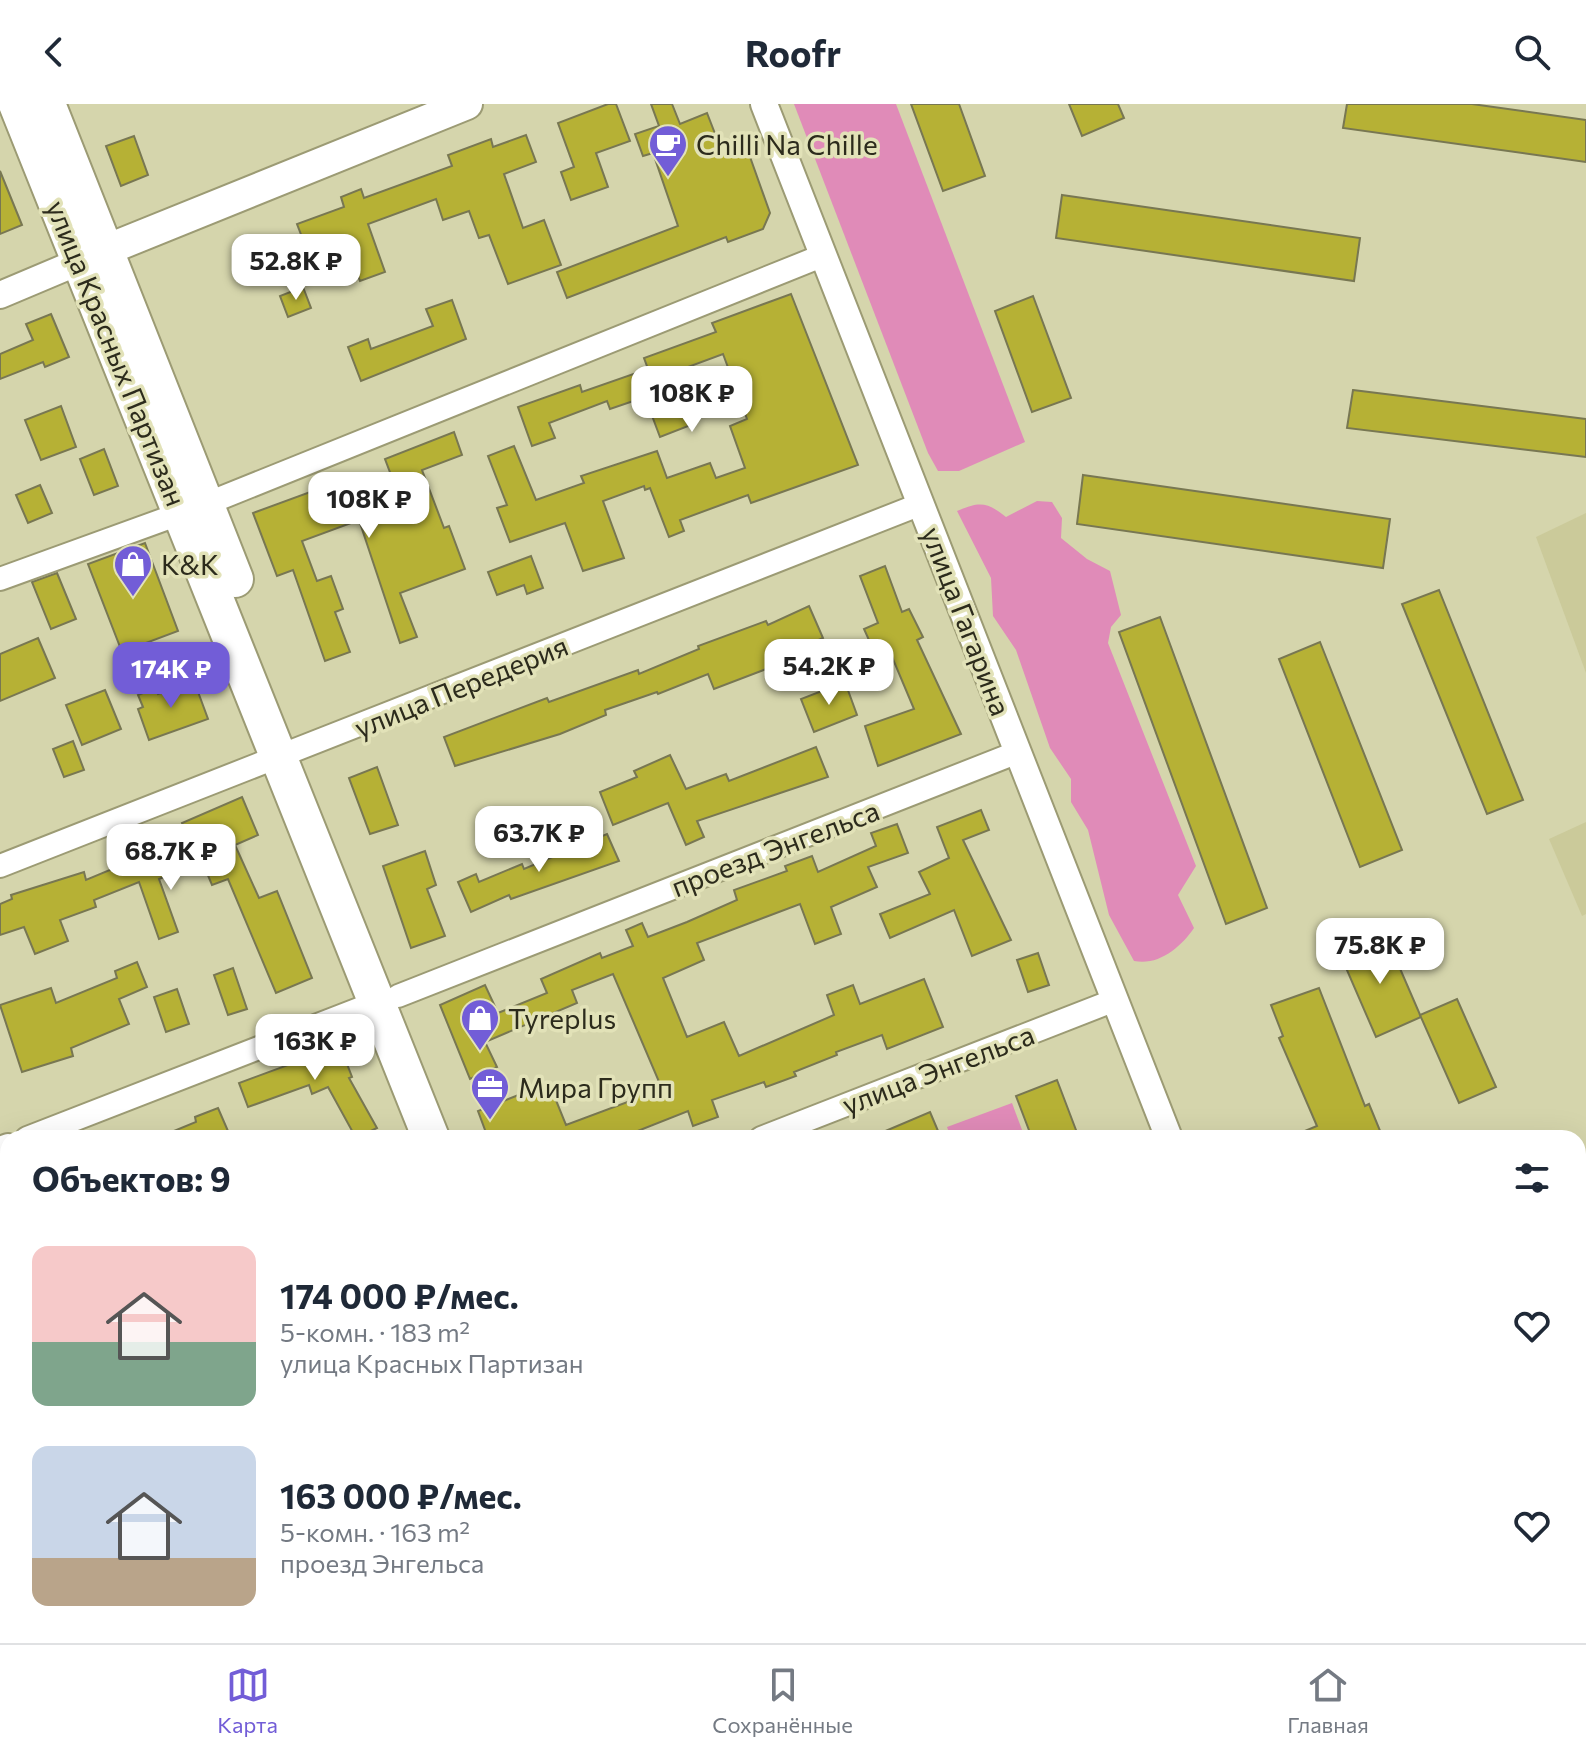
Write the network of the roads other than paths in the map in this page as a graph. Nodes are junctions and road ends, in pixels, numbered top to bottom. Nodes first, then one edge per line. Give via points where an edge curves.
1 (17, 104) edge
2 (47, 104) edge
3 (467, 104) edge
4 (764, 104) edge
5 (824, 255) junction
6 (93, 256) junction
7 (0, 295) edge
8 (921, 504) junction
9 (194, 508) junction
10 (0, 579) edge
11 (1018, 752) junction
12 (291, 754) junction
13 (0, 866) edge
14 (387, 999) junction
15 (1115, 1000) junction
16 (48, 1130) edge
17 (428, 1130) edge
18 (449, 1130) edge
19 (782, 1130) edge
20 (1166, 1130) edge

1 - 6 highway, улица Красных Партизан
2 - 6 highway, улица Красных Партизан
3 - 6 main road
4 - 5 street, улица Гагарина
5 - 8 street, улица Гагарина
5 - 9 street
6 - 7 street
6 - 9 highway, улица Красных Партизан
8 - 11 street, улица Гагарина
8 - 12 street, улица Передерия
9 - 10 street
9 - 12 highway, улица Красных Партизан
11 - 14 street, проезд Энгельса
11 - 15 street, улица Гагарина
12 - 13 street, улица Передерия
12 - 14 highway, улица Красных Партизан
14 - 16 street, проезд Энгельса
14 - 17 highway, улица Красных Партизан
14 - 18 highway, улица Красных Партизан
15 - 19 street, улица Энгельса
15 - 20 street, улица Гагарина

